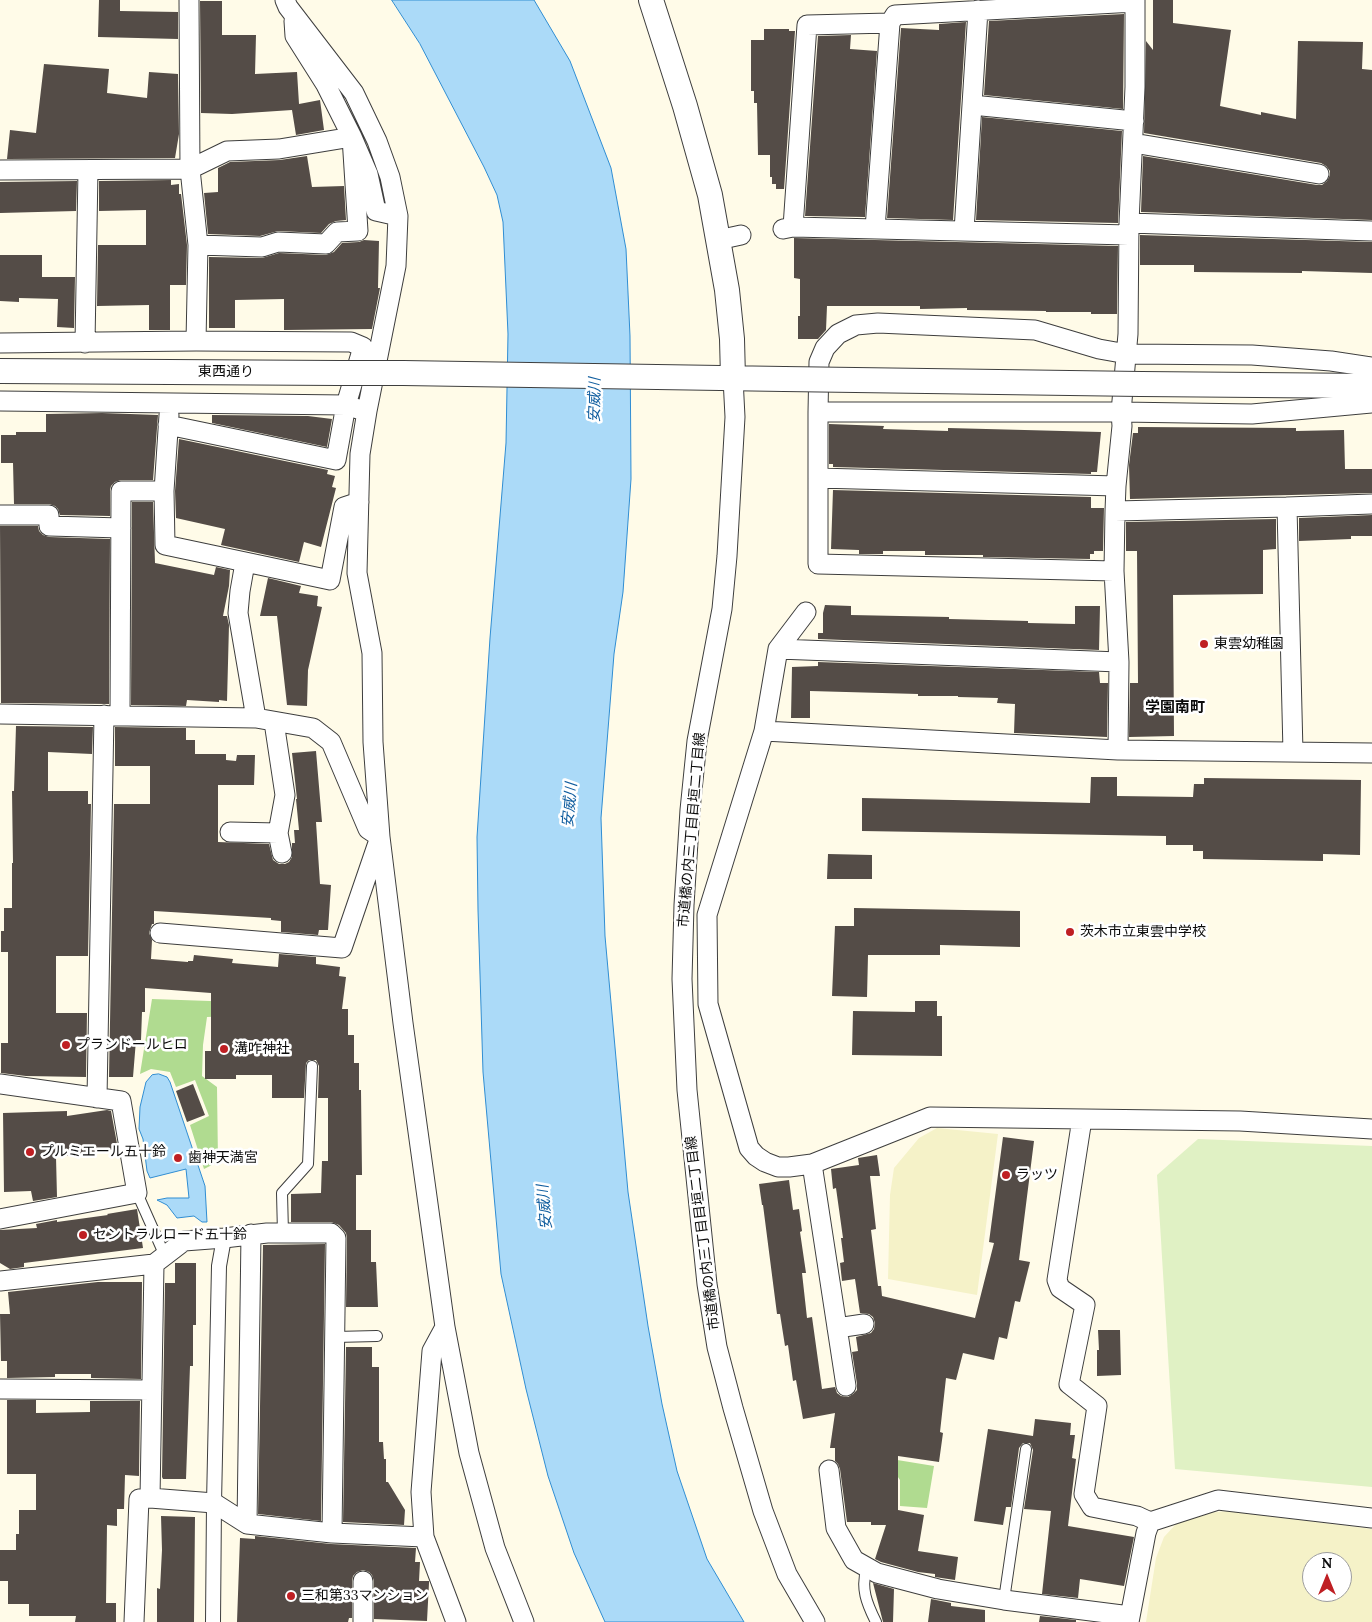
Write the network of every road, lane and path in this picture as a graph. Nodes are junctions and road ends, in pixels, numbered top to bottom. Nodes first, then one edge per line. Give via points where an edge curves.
1 (189, 0) edge
2 (652, 0) edge
3 (1135, 1) edge
4 (289, 6) edge
5 (978, 10) junction
6 (890, 23) junction
7 (972, 105) junction
8 (1134, 121) junction
9 (352, 137) junction
10 (1133, 143) junction
11 (190, 169) junction
12 (0, 170) edge
13 (88, 170) junction
14 (1319, 174) dead end
15 (398, 216) junction
16 (874, 229) junction
17 (1129, 229) junction
18 (1372, 230) edge
19 (964, 231) junction
20 (741, 235) dead end
21 (718, 240) junction
22 (198, 245) junction
23 (196, 341) junction
24 (0, 343) edge
25 (85, 343) junction
26 (1127, 354) junction
27 (1372, 367) edge
28 (0, 371) edge
29 (722, 378) junction
30 (1372, 386) edge
31 (0, 401) edge
32 (170, 403) junction
33 (1372, 403) edge
34 (346, 405) junction
35 (367, 411) junction
36 (818, 412) junction
37 (1121, 412) junction
38 (168, 426) junction
39 (818, 478) junction
40 (1116, 486) junction
41 (164, 491) junction
42 (359, 502) junction
43 (1372, 504) edge
44 (1287, 506) junction
45 (1115, 511) junction
46 (0, 515) edge
47 (120, 528) junction
48 (245, 563) junction
49 (1114, 571) junction
50 (806, 612) dead end
51 (778, 649) junction
52 (1119, 662) junction
53 (0, 714) edge
54 (112, 715) junction
55 (256, 718) junction
56 (274, 722) junction
57 (764, 731) junction
58 (1118, 750) junction
59 (1292, 752) junction
60 (1372, 753) edge
61 (230, 832) dead end
62 (278, 832) junction
63 (380, 837) junction
64 (282, 854) dead end
65 (160, 933) dead end
66 (683, 952) junction
67 (707, 953) junction
68 (312, 1066) dead end
69 (0, 1084) edge
70 (97, 1098) junction
71 (1082, 1119) junction
72 (1372, 1129) edge
73 (812, 1164) junction
74 (137, 1193) junction
75 (0, 1219) edge
76 (283, 1233) junction
77 (251, 1234) junction
78 (224, 1238) junction
79 (160, 1260) junction
80 (0, 1281) edge
81 (864, 1324) dead end
82 (445, 1327) junction
83 (837, 1328) junction
84 (377, 1336) dead end
85 (335, 1337) junction
86 (846, 1386) dead end
87 (0, 1390) edge
88 (152, 1390) junction
89 (1026, 1449) dead end
90 (829, 1470) dead end
91 (150, 1498) junction
92 (214, 1504) junction
93 (1372, 1518) edge
94 (1150, 1522) junction
95 (247, 1524) junction
96 (332, 1533) junction
97 (424, 1537) junction
98 (866, 1568) junction
99 (363, 1581) dead end
100 (1004, 1600) junction
101 (1130, 1619) edge
102 (134, 1622) edge
103 (213, 1622) edge
104 (363, 1622) edge
105 (456, 1622) edge
106 (524, 1622) edge
107 (815, 1622) edge
108 (876, 1622) edge

1 - 11 street
2 - 21 street, 市道橋の内三丁目目垣二丁目線 via 710,195
3 - 5 street
3 - 8 street
4 - 9 street via 295,36 326,85
4 - 15 street via 354,93 390,178
5 - 6 street via 895,14
5 - 7 street
6 - 16 street
6 - 16 street via 807,25 788,228
7 - 8 street
7 - 19 street
8 - 10 street
9 - 11 street via 279,149 227,151
9 - 15 street via 368,174 376,211
9 - 22 street via 358,231 337,232 326,244
10 - 14 street
10 - 17 street
11 - 13 street
11 - 22 street
12 - 13 street
13 - 25 street
15 - 35 street via 396,266
16 - 19 street
17 - 18 street
17 - 19 street
17 - 26 street
20 - 21 street
21 - 29 street, 市道橋の内三丁目目垣二丁目線 via 732,338
22 - 23 street
23 - 25 street
23 - 34 street via 351,342 363,347
24 - 25 street
26 - 27 street via 1252,355
26 - 36 street via 1035,330 878,323 856,325 838,334 818,362
26 - 37 street
28 - 29 street, 東西通り, bridge
29 - 30 street, 東西通り, bridge
29 - 66 street, 市道橋の内三丁目目垣二丁目線 via 735,417 726,565 722,609 697,741
31 - 32 street
32 - 34 street
32 - 38 street
33 - 37 street via 1252,414
34 - 35 street
34 - 38 street via 336,460
35 - 42 street via 360,454
36 - 37 street
36 - 39 street
37 - 40 street
38 - 41 street
39 - 40 street
39 - 49 street via 818,564
40 - 45 street
41 - 47 street via 121,491
41 - 48 street via 165,545
42 - 48 street via 344,507 330,580
42 - 63 street via 357,573 372,653 373,742
43 - 44 street
44 - 45 street
44 - 59 street
45 - 49 street
46 - 47 street via 48,515 49,526
47 - 54 street
48 - 55 street via 238,613
49 - 52 street
50 - 51 street
51 - 52 street
51 - 57 street
52 - 58 street
53 - 54 street
54 - 55 street
54 - 70 street
55 - 56 street
56 - 62 street via 285,795
56 - 63 street via 313,728 331,742 368,829
57 - 58 street
57 - 67 street via 708,915
58 - 59 street
59 - 60 street
61 - 62 street
62 - 64 street
63 - 65 street via 342,948
63 - 82 street
66 - 67 street
66 - 107 street, 市道橋の内三丁目目垣二丁目線 via 687,1090 707,1284 717,1348 762,1511 787,1574
67 - 73 street via 708,1004 749,1148 765,1162 778,1167
68 - 76 lane via 308,1164 282,1193
69 - 70 street
70 - 74 street via 121,1101
71 - 72 street via 1240,1121
71 - 73 street via 930,1117
71 - 94 street via 1057,1280 1060,1288 1086,1305 1069,1384 1097,1406 1084,1494 1092,1507 1137,1516
73 - 83 street
74 - 75 street
74 - 79 lane
76 - 77 street
76 - 85 street via 331,1233 336,1238
77 - 78 street
77 - 95 street
78 - 79 street via 184,1241
78 - 92 street via 219,1266
79 - 80 street
79 - 88 street
81 - 83 street
82 - 97 street via 432,1351 421,1492
82 - 106 street via 469,1453 495,1548
83 - 86 street
84 - 85 lane
85 - 96 street
87 - 88 street
88 - 91 street
89 - 100 lane
90 - 98 street via 836,1528 854,1560
91 - 92 street
91 - 102 street via 139,1499
92 - 95 street
92 - 103 street
93 - 94 street via 1218,1500
94 - 101 street
95 - 96 street
96 - 97 street
97 - 105 street
98 - 100 street via 938,1589
98 - 108 lane via 867,1604
99 - 104 street
100 - 101 street

